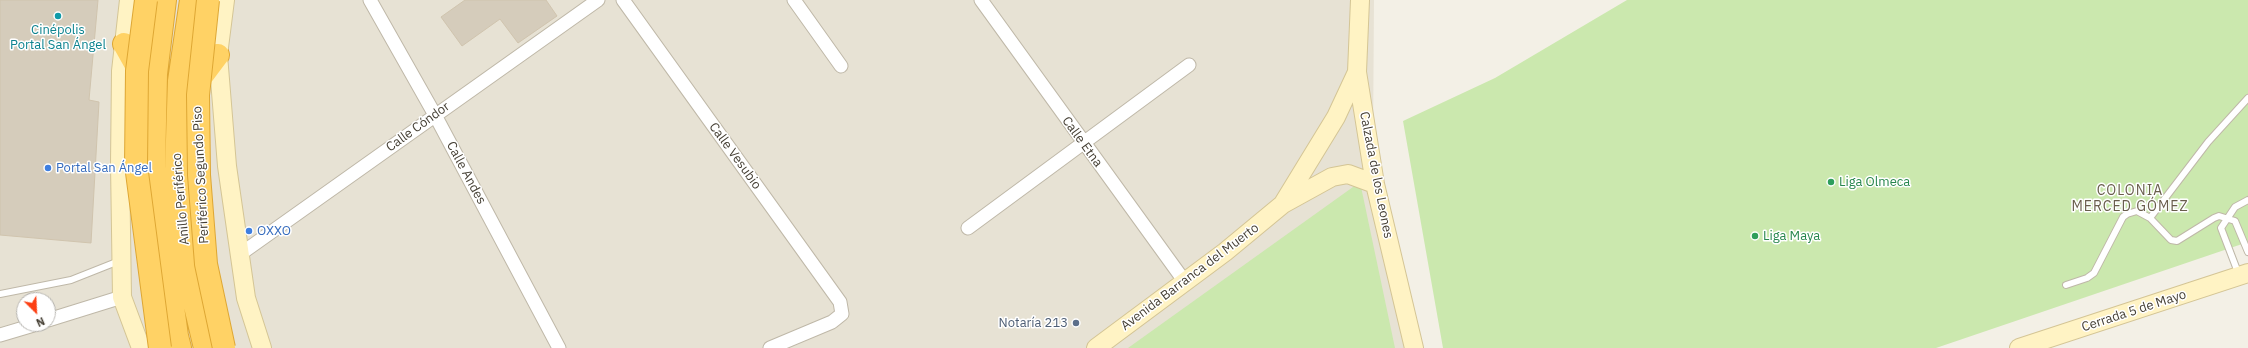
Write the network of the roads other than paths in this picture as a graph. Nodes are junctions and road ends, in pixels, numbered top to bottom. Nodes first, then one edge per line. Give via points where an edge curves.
1 (129, 0) edge
2 (146, 0) edge
3 (165, 0) edge
4 (191, 0) edge
5 (208, 0) edge
6 (225, 0) edge
7 (370, 0) edge
8 (598, 0) edge
9 (623, 0) edge
10 (794, 0) edge
11 (981, 0) edge
12 (1360, 0) edge
13 (124, 44) junction
14 (218, 55) junction
15 (1189, 65) dead end
16 (841, 66) dead end
17 (1357, 72) junction
18 (2248, 98) edge
19 (155, 101) junction
20 (178, 108) junction
21 (435, 115) junction
22 (1083, 143) junction
23 (1375, 184) junction
24 (2248, 200) edge
25 (1283, 204) junction
26 (2150, 218) junction
27 (2226, 219) junction
28 (968, 228) dead end
29 (2248, 252) edge
30 (239, 256) junction
31 (122, 260) junction
32 (2245, 277) edge
33 (1185, 282) junction
34 (2066, 285) dead end
35 (0, 294) edge
36 (122, 297) junction
37 (246, 298) junction
38 (56, 318) edge
39 (1410, 326) junction
40 (16, 331) edge
41 (0, 336) edge
42 (141, 348) edge
43 (160, 348) edge
44 (180, 348) edge
45 (204, 348) edge
46 (224, 348) edge
47 (252, 348) edge
48 (262, 348) edge
49 (559, 348) edge
50 (770, 348) edge
51 (1096, 348) edge
52 (1402, 348) edge
53 (1414, 348) edge
54 (2019, 348) edge

1 - 13 main road
2 - 43 highway, bridge via 137,70 136,165
3 - 19 highway, Anillo Periférico
4 - 20 highway, Anillo Periférico via 179,81
5 - 46 highway, Periférico Segundo Piso, bridge via 198,95 199,175 206,264
6 - 14 main road
7 - 21 street, Calle Andes
8 - 21 street, Calle Cóndor
9 - 50 street, Calle Vesubio via 840,302 842,314 832,322
10 - 16 street
11 - 22 street, Calle Etna
12 - 17 main road, Calzada de los Leones
13 - 19 highway
13 - 31 main road via 121,71 120,164
14 - 20 highway
14 - 30 main road via 227,166
15 - 22 street
17 - 23 main road, Calzada de los Leones
17 - 25 main road, Avenida Barranca del Muerto via 1336,118
18 - 26 lane via 2208,142
19 - 44 highway, Anillo Periférico via 154,168 176,336
20 - 45 highway, Anillo Periférico via 176,170 191,289
21 - 30 street, Calle Cóndor
21 - 49 street, Calle Andes
22 - 28 street
22 - 33 street, Calle Etna
23 - 25 main road, Avenida Barranca del Muerto via 1348,174 1332,177
23 - 39 main road, Calzada de los Leones
24 - 27 lane via 2235,207
25 - 33 main road, Avenida Barranca del Muerto
26 - 27 lane via 2171,240 2177,242 2214,218 2219,216
26 - 34 lane via 2137,211 2123,217 2094,273
27 - 29 lane via 2235,221
27 - 32 lane via 2221,228
30 - 37 main road
31 - 35 lane via 71,280
31 - 36 main road
32 - 54 main road, Cerrada 5 de Mayo
33 - 51 main road, Avenida Barranca del Muerto
36 - 38 street
36 - 42 main road
37 - 47 main road
37 - 48 main road
39 - 52 main road
39 - 53 main road, Calzada de los Leones
40 - 41 street

